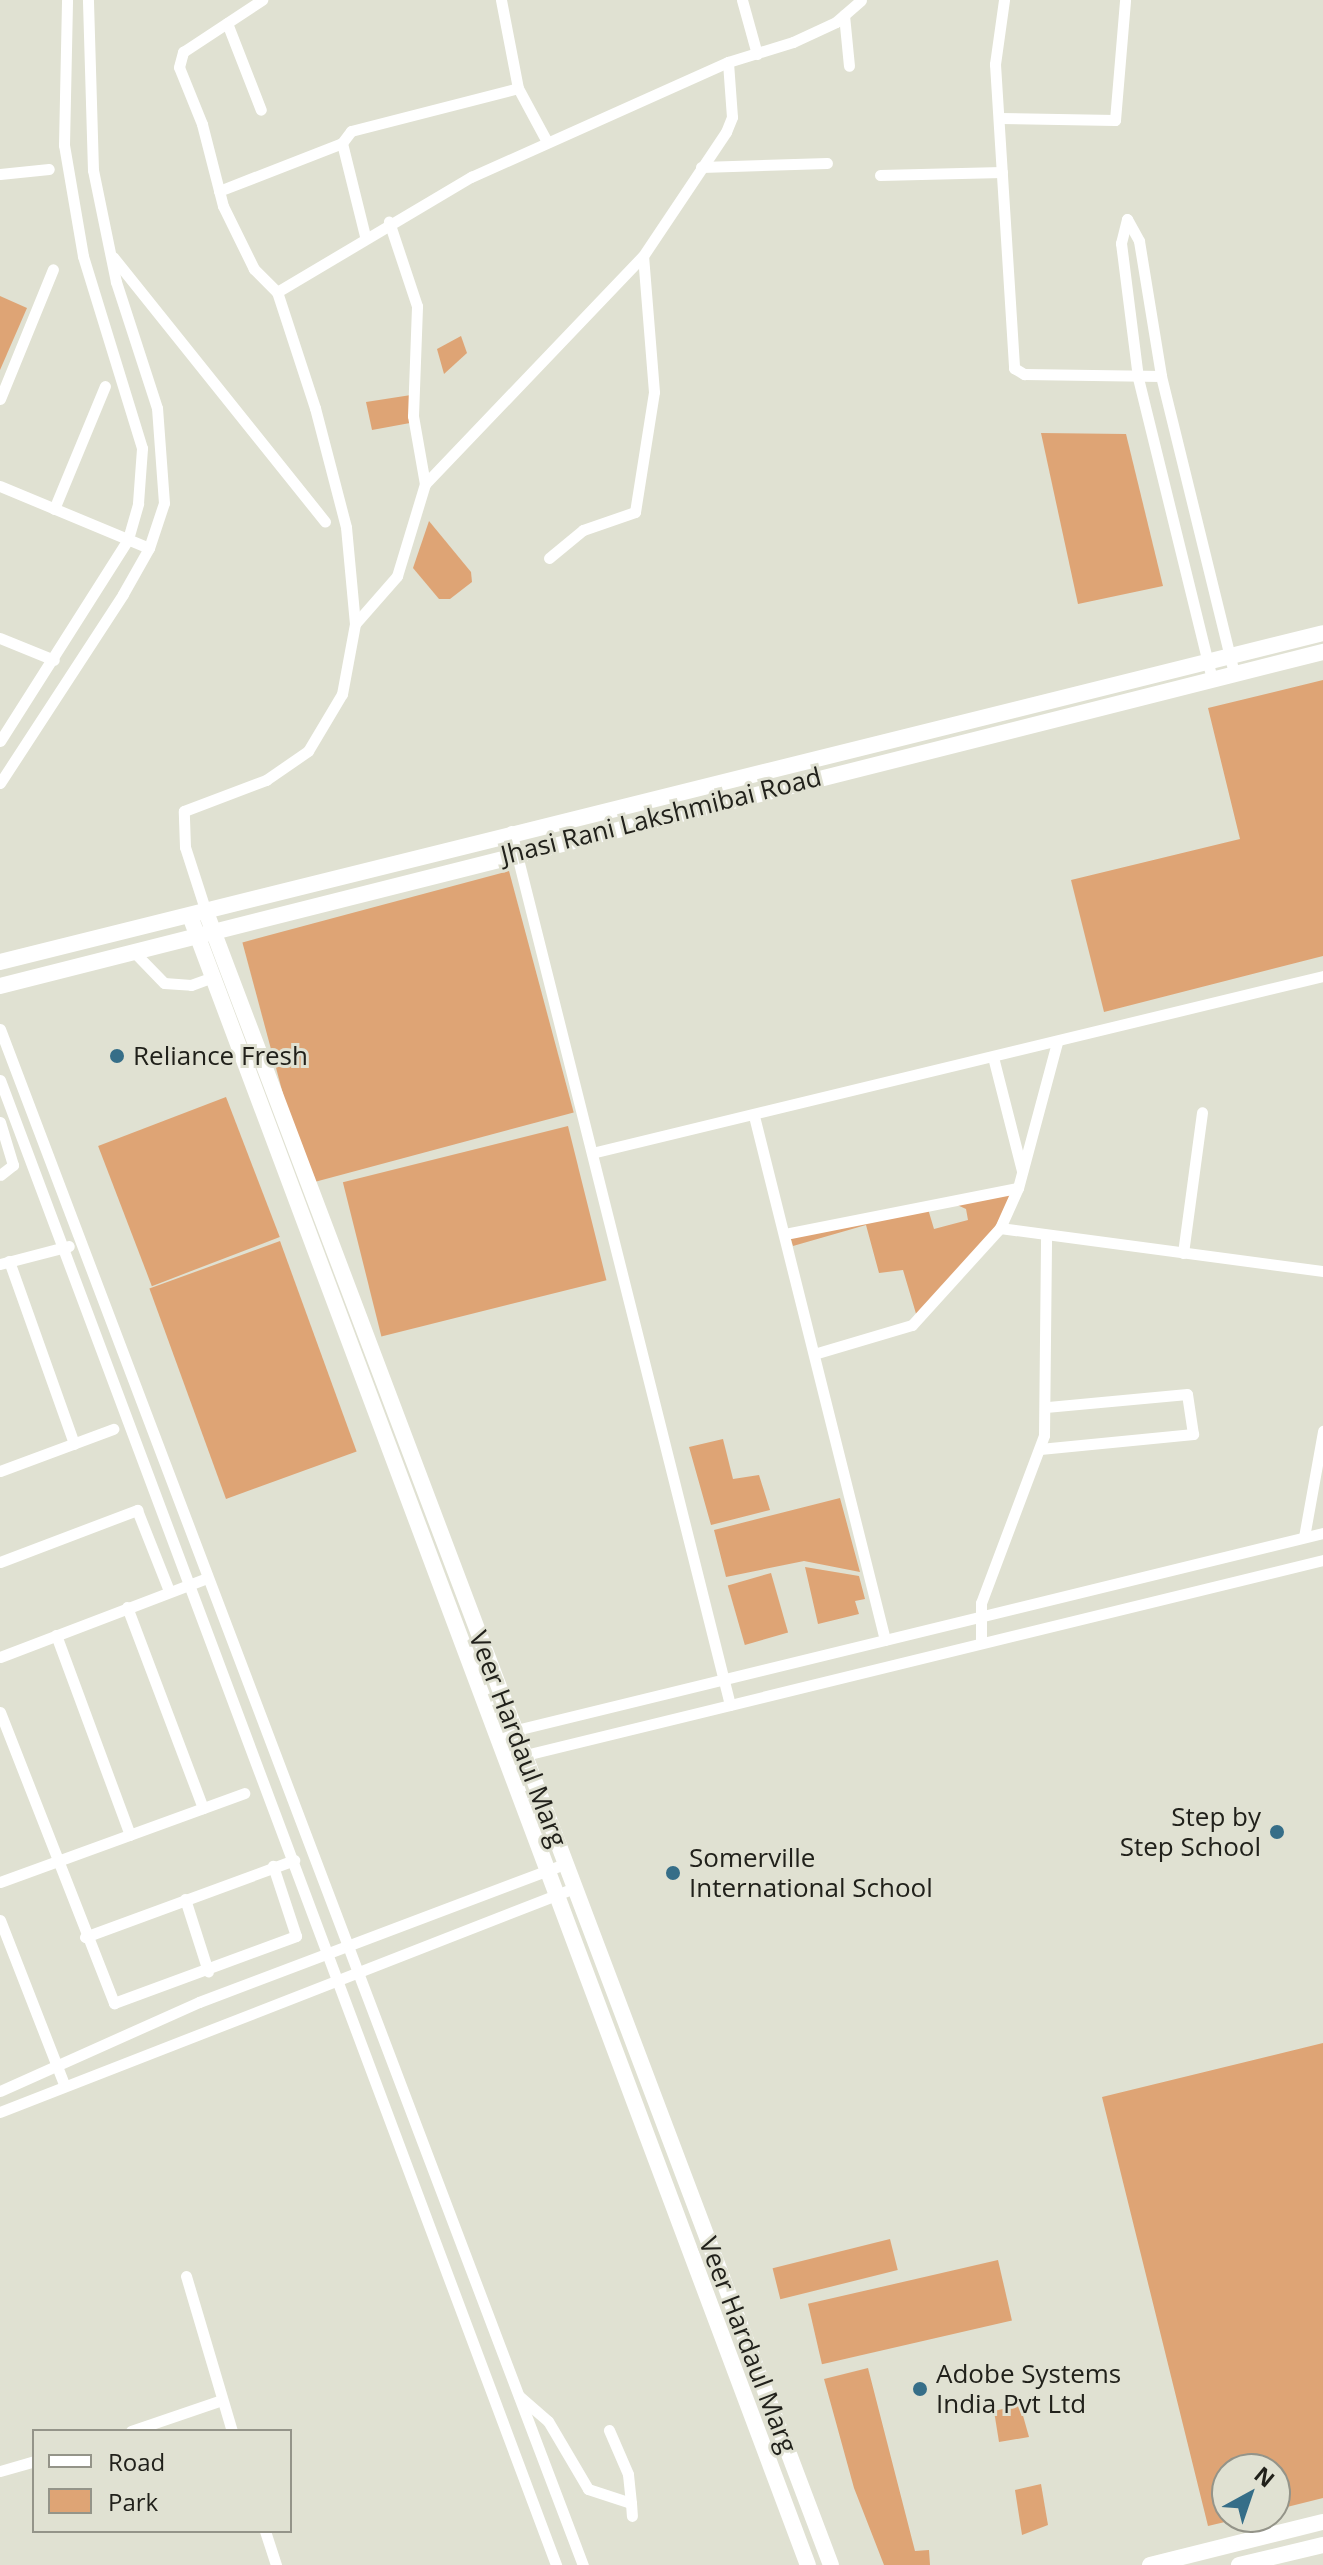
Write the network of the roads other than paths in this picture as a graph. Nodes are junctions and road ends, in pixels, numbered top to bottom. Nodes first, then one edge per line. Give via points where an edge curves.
1 (67, 0) edge
2 (88, 0) edge
3 (262, 0) edge
4 (501, 0) edge
5 (742, 0) edge
6 (861, 0) edge
7 (1004, 0) edge
8 (1125, 0) edge
9 (844, 15) junction
10 (227, 23) junction
11 (757, 54) junction
12 (728, 62) junction
13 (849, 66) dead end
14 (518, 88) junction
15 (261, 110) dead end
16 (999, 118) junction
17 (546, 140) junction
18 (342, 143) junction
19 (827, 163) dead end
20 (701, 167) junction
21 (49, 169) dead end
22 (1002, 172) junction
23 (0, 174) edge
24 (880, 175) dead end
25 (219, 191) junction
26 (389, 222) junction
27 (365, 236) junction
28 (110, 253) junction
29 (643, 256) junction
30 (53, 269) dead end
31 (277, 292) junction
32 (1161, 376) junction
33 (1138, 378) junction
34 (105, 386) dead end
35 (0, 399) edge
36 (424, 481) junction
37 (0, 486) edge
38 (54, 509) junction
39 (325, 522) dead end
40 (128, 539) junction
41 (149, 548) junction
42 (549, 558) dead end
43 (355, 624) junction
44 (1323, 633) edge
45 (0, 638) edge
46 (1323, 652) edge
47 (1229, 656) junction
48 (54, 660) junction
49 (1206, 662) junction
50 (1234, 674) junction
51 (1212, 679) junction
52 (0, 741) edge
53 (0, 783) edge
54 (511, 831) junction
55 (516, 851) junction
56 (198, 914) junction
57 (206, 933) junction
58 (134, 952) junction
59 (0, 962) edge
60 (1323, 976) edge
61 (213, 977) junction
62 (0, 986) edge
63 (0, 1029) edge
64 (1057, 1042) junction
65 (993, 1057) junction
66 (0, 1080) edge
67 (3, 1095) edge
68 (1202, 1112) dead end
69 (754, 1116) junction
70 (0, 1122) edge
71 (596, 1152) junction
72 (1022, 1172) junction
73 (0, 1175) edge
74 (1018, 1188) junction
75 (1000, 1228) junction
76 (785, 1234) junction
77 (1046, 1236) junction
78 (80, 1243) junction
79 (63, 1248) junction
80 (1183, 1253) junction
81 (5, 1263) edge
82 (1323, 1271) edge
83 (814, 1354) junction
84 (1046, 1407) junction
85 (113, 1429) dead end
86 (1323, 1431) edge
87 (74, 1444) junction
88 (1040, 1449) junction
89 (0, 1471) edge
90 (1323, 1533) edge
91 (1304, 1537) junction
92 (1323, 1560) edge
93 (0, 1562) edge
94 (207, 1578) junction
95 (188, 1585) junction
96 (169, 1591) junction
97 (127, 1607) junction
98 (978, 1616) junction
99 (56, 1635) junction
100 (981, 1639) junction
101 (885, 1640) junction
102 (0, 1657) edge
103 (724, 1679) junction
104 (730, 1705) junction
105 (0, 1712) edge
106 (515, 1731) junction
107 (496, 1735) junction
108 (524, 1755) junction
109 (505, 1760) junction
110 (244, 1793) dead end
111 (203, 1808) junction
112 (130, 1835) junction
113 (294, 1860) junction
114 (57, 1862) junction
115 (565, 1864) junction
116 (273, 1866) junction
117 (546, 1872) junction
118 (0, 1882) edge
119 (574, 1888) junction
120 (554, 1895) junction
121 (185, 1899) junction
122 (0, 1920) edge
123 (85, 1937) junction
124 (347, 1947) junction
125 (330, 1954) junction
126 (356, 1970) junction
127 (208, 1971) junction
128 (339, 1977) junction
129 (56, 2066) junction
130 (64, 2084) junction
131 (0, 2091) edge
132 (0, 2112) edge
133 (186, 2276) dead end
134 (519, 2395) junction
135 (222, 2400) junction
136 (137, 2429) edge
137 (231, 2429) edge
138 (609, 2430) dead end
139 (32, 2462) edge
140 (0, 2471) edge
141 (1323, 2522) edge
142 (266, 2533) edge
143 (1323, 2545) edge
144 (276, 2565) edge
145 (556, 2565) edge
146 (583, 2565) edge
147 (808, 2565) edge
148 (831, 2565) edge
149 (1150, 2565) edge
150 (1239, 2565) edge

1 - 40 street via 65,155 83,256 142,448
2 - 28 street via 93,170
3 - 10 street
4 - 14 street
5 - 11 street
6 - 9 street
7 - 16 street via 995,64
8 - 16 street via 1115,120
9 - 11 street
9 - 13 street
10 - 15 street
10 - 25 street via 178,59
11 - 12 street
12 - 17 street
12 - 20 street via 732,117
14 - 17 street
14 - 18 street via 351,131
16 - 22 street
17 - 26 street
18 - 25 street
18 - 27 street
19 - 20 street
20 - 29 street
21 - 23 street
22 - 24 street
22 - 33 street via 1014,368 1024,374
25 - 31 street via 239,245
26 - 27 street
26 - 36 street via 417,306 413,416
27 - 31 street
28 - 39 street
28 - 41 street via 157,408 164,503
29 - 36 street
29 - 42 street via 654,392 635,512 583,530
30 - 35 street
31 - 43 street via 346,527
32 - 33 street
32 - 33 street via 1139,241 1127,219 1121,243
32 - 47 street
33 - 49 street
34 - 38 street
36 - 43 street via 397,576
37 - 38 street
38 - 40 street
40 - 41 street
40 - 48 street
41 - 53 street
43 - 56 street via 342,694 308,751 266,780 184,811
44 - 47 street, Jhasi Rani Lakshmibai Road
45 - 48 street
46 - 50 street, Jhasi Rani Lakshmibai Road
47 - 49 street, Jhasi Rani Lakshmibai Road
47 - 50 street
48 - 52 street
49 - 51 street
49 - 54 street, Jhasi Rani Lakshmibai Road
50 - 51 street, Jhasi Rani Lakshmibai Road
51 - 55 street, Jhasi Rani Lakshmibai Road
54 - 55 street
54 - 56 street, Jhasi Rani Lakshmibai Road
55 - 57 street, Jhasi Rani Lakshmibai Road
55 - 71 street
56 - 57 street, Veer Hardaul Marg
56 - 59 street, Jhasi Rani Lakshmibai Road
57 - 58 street, Jhasi Rani Lakshmibai Road
57 - 61 street, Veer Hardaul Marg
57 - 106 street, Veer Hardaul Marg
58 - 61 street via 164,983 179,987
58 - 62 street, Jhasi Rani Lakshmibai Road
60 - 64 street
61 - 107 street, Veer Hardaul Marg
63 - 78 street
64 - 65 street
64 - 72 street
65 - 69 street
65 - 72 street
66 - 67 street
67 - 79 street
68 - 80 street
69 - 71 street
69 - 76 street
70 - 73 street via 13,1165
71 - 103 street
72 - 74 street
74 - 75 street
74 - 76 street
75 - 77 street
75 - 83 street via 912,1325
76 - 83 street
77 - 80 street
77 - 84 street
78 - 79 street
78 - 94 street
79 - 81 street
79 - 95 street
80 - 82 street
81 - 87 street
83 - 101 street
84 - 88 street
84 - 88 street via 1187,1394 1193,1434
85 - 87 street
86 - 91 street
87 - 89 street
88 - 98 street
90 - 91 street
91 - 98 street
92 - 100 street
93 - 96 street via 137,1510
94 - 95 street
94 - 124 street
95 - 96 street
95 - 113 street
96 - 97 street
97 - 99 street
97 - 111 street
98 - 100 street
98 - 101 street
99 - 102 street
99 - 112 street
100 - 104 street
101 - 103 street
103 - 104 street
103 - 106 street
104 - 108 street
105 - 114 street
106 - 107 street
106 - 108 street, Veer Hardaul Marg
107 - 109 street, Veer Hardaul Marg
108 - 109 street
108 - 115 street, Veer Hardaul Marg
109 - 117 street, Veer Hardaul Marg
110 - 111 street
111 - 112 street
112 - 114 street
113 - 116 street
113 - 125 street
114 - 118 street
114 - 123 street
115 - 117 street
115 - 119 street, Veer Hardaul Marg
116 - 121 street
116 - 127 street via 296,1936
117 - 120 street, Veer Hardaul Marg
117 - 124 street
119 - 120 street
119 - 148 street, Veer Hardaul Marg
120 - 126 street
120 - 147 street, Veer Hardaul Marg
121 - 123 street
121 - 127 street
122 - 129 street
123 - 127 street via 114,2003
124 - 125 street
124 - 126 street
125 - 128 street
125 - 129 street via 199,2002
126 - 128 street
126 - 134 street
128 - 130 street
128 - 145 street
129 - 130 street
129 - 131 street
130 - 132 street
133 - 135 street
134 - 138 street via 548,2421 588,2489 632,2510 628,2474
134 - 146 street
135 - 136 street
135 - 137 street
139 - 140 street
141 - 149 street
142 - 144 street
143 - 150 street

